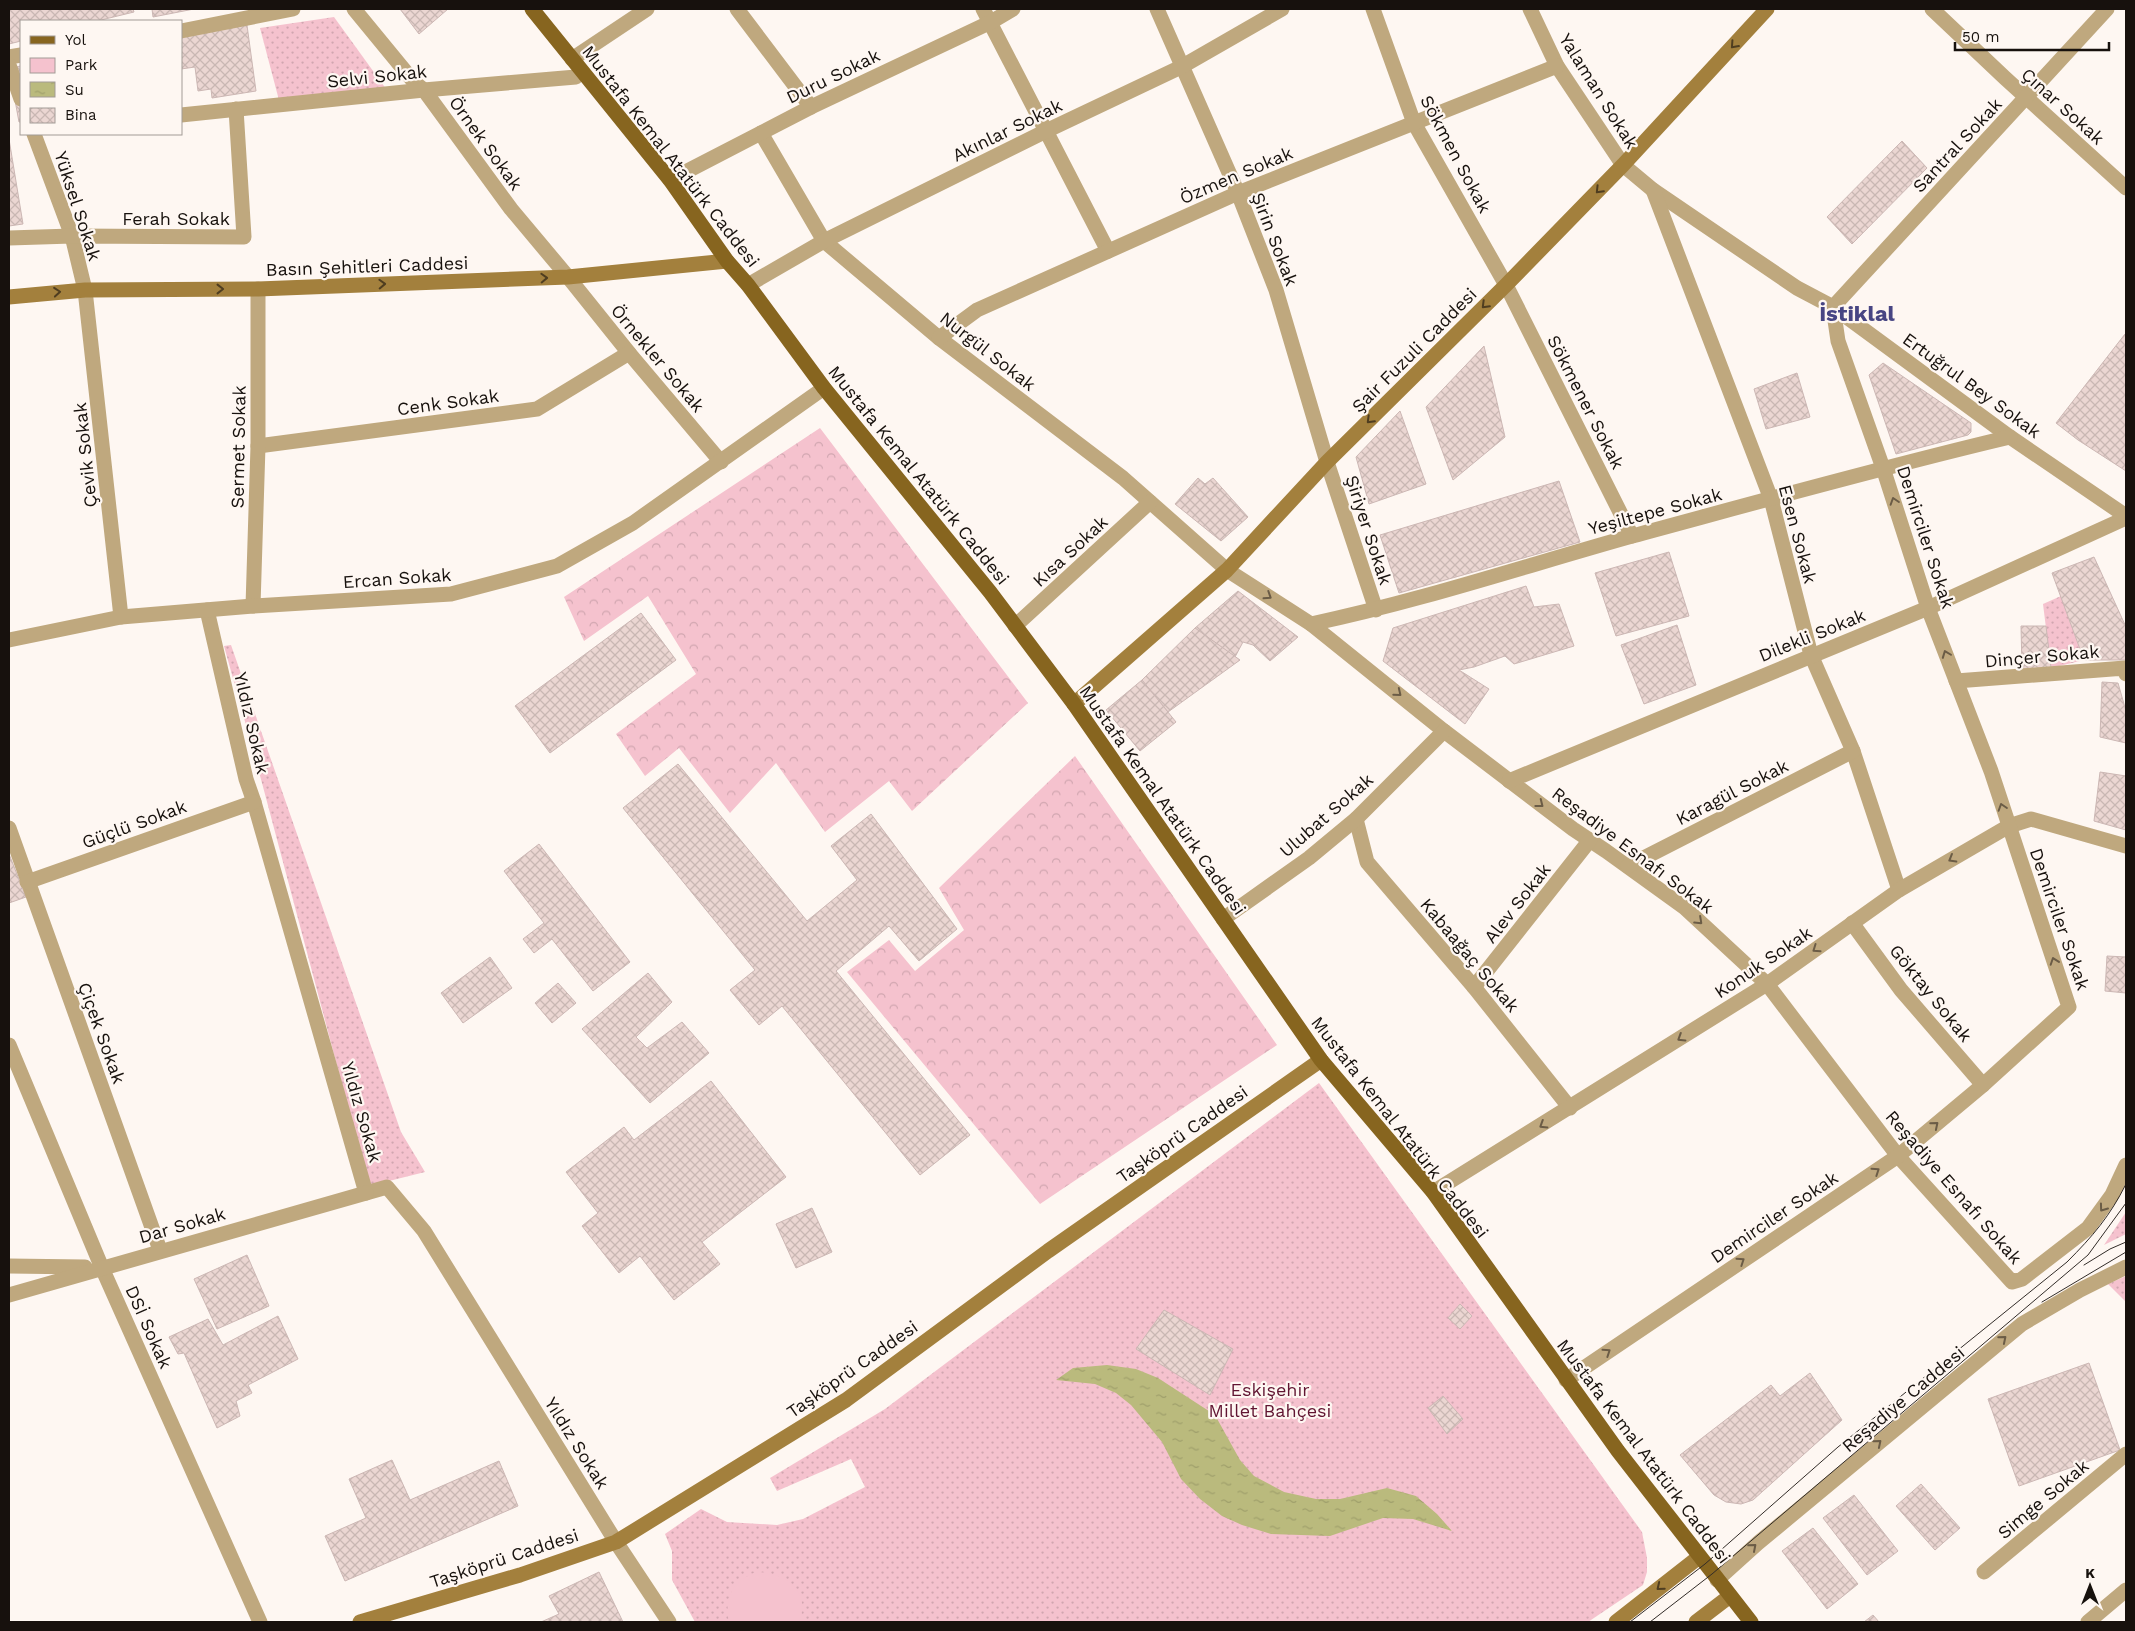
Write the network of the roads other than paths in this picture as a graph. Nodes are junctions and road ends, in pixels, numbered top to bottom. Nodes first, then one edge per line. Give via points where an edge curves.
1 (292, 9) edge
2 (354, 9) edge
3 (532, 9) edge
4 (647, 9) edge
5 (737, 9) edge
6 (1013, 9) edge
7 (1157, 9) edge
8 (1282, 9) edge
9 (1373, 9) edge
10 (1767, 9) edge
11 (1932, 9) edge
12 (2107, 9) edge
13 (1532, 10) edge
14 (987, 15) edge
15 (182, 32) edge
16 (572, 59) junction
17 (9, 65) edge
18 (1557, 66) junction
19 (1181, 67) junction
20 (576, 77) dead end
21 (424, 90) junction
22 (20, 96) edge
23 (2026, 97) junction
24 (811, 107) junction
25 (236, 109) junction
26 (182, 115) edge
27 (1414, 123) junction
28 (1046, 131) junction
29 (761, 134) junction
30 (34, 135) edge
31 (1624, 165) junction
32 (670, 180) junction
33 (2126, 188) edge
34 (1653, 190) junction
35 (1238, 193) junction
36 (72, 236) junction
37 (9, 238) edge
38 (824, 241) junction
39 (1108, 251) junction
40 (727, 261) junction
41 (568, 277) junction
42 (1506, 284) junction
43 (748, 285) junction
44 (258, 289) junction
45 (86, 290) junction
46 (9, 296) edge
47 (1834, 307) junction
48 (939, 338) junction
49 (629, 353) junction
50 (824, 388) junction
51 (2010, 437) junction
52 (258, 446) junction
53 (721, 462) junction
54 (1327, 462) junction
55 (1883, 468) junction
56 (1771, 499) junction
57 (1150, 502) junction
58 (2126, 517) edge
59 (1632, 536) junction
60 (1227, 570) junction
61 (253, 606) junction
62 (1928, 608) junction
63 (207, 610) junction
64 (1376, 610) junction
65 (121, 617) junction
66 (1311, 624) junction
67 (1015, 626) junction
68 (9, 640) edge
69 (1811, 655) junction
70 (2126, 674) edge
71 (1956, 681) junction
72 (1074, 704) junction
73 (1444, 731) junction
74 (1853, 751) junction
75 (1509, 780) junction
76 (254, 802) junction
77 (1356, 819) junction
78 (2009, 826) junction
79 (9, 828) edge
80 (1590, 840) junction
81 (2126, 846) edge
82 (1628, 866) junction
83 (28, 882) junction
84 (1898, 890) junction
85 (1223, 919) junction
86 (1852, 923) junction
87 (1767, 984) junction
88 (1474, 987) junction
89 (9, 1045) edge
90 (12, 1060) edge
91 (1321, 1060) junction
92 (1983, 1085) junction
93 (1570, 1108) junction
94 (1898, 1156) junction
95 (2126, 1165) edge
96 (1433, 1192) junction
97 (366, 1194) junction
98 (160, 1250) junction
99 (9, 1266) edge
100 (2126, 1267) edge
101 (102, 1268) junction
102 (9, 1295) edge
103 (1566, 1380) junction
104 (2126, 1454) edge
105 (616, 1542) junction
106 (1698, 1557) junction
107 (1984, 1572) dead end
108 (1717, 1580) junction
109 (2126, 1590) edge
110 (1730, 1596) junction
111 (260, 1622) edge
112 (360, 1622) edge
113 (669, 1622) edge
114 (1616, 1622) edge
115 (1696, 1622) edge
116 (1750, 1622) edge
117 (2088, 1622) edge

1 - 15 street
2 - 21 street, Örnek Sokak
3 - 16 main road, Mustafa Kemal Atatürk Caddesi
4 - 16 street
5 - 24 street
6 - 14 street, Duru Sokak
7 - 19 street, Şirin Sokak
8 - 19 street, Akınlar Sokak
9 - 27 street, Sökmen Sokak
10 -> 31 main road, Şair Fuzuli Caddesi
11 - 23 street, Çınar Sokak
12 - 23 street, Santral Sokak
13 - 18 street, Yalaman Sokak
14 - 24 street, Duru Sokak
14 - 28 street
16 - 32 main road, Mustafa Kemal Atatürk Caddesi
17 - 22 street
18 - 27 street, Özmen Sokak
18 - 31 street, Yalaman Sokak
19 - 28 street, Akınlar Sokak
19 - 35 street, Şirin Sokak
20 - 21 street, Selvi Sokak
21 - 25 street, Selvi Sokak
21 - 41 street, Örnek Sokak via 511,209
23 - 33 street, Çınar Sokak
23 - 47 street, Santral Sokak
24 - 29 street, Duru Sokak
25 - 26 street, Selvi Sokak
25 - 36 street, Ferah Sokak via 244,237
27 - 35 street, Özmen Sokak
27 - 42 street, Sökmen Sokak
28 - 38 street, Akınlar Sokak
28 - 39 street
29 - 32 street, Duru Sokak
29 - 38 street, Nurgül Sokak
30 - 36 street, Yüksel Sokak
31 - 34 street, Ertuğrul Bey Sokak
31 -> 42 main road, Şair Fuzuli Caddesi
32 - 40 main road, Mustafa Kemal Atatürk Caddesi
34 - 47 street, Ertuğrul Bey Sokak via 1797,288
34 - 56 street, Esen Sokak
35 - 39 street, Özmen Sokak
35 - 54 street, Şirin Sokak via 1276,290
36 - 37 street, Ferah Sokak
36 - 45 street, Yüksel Sokak
38 - 43 street, Akınlar Sokak
38 - 48 street, Nurgül Sokak
39 - 48 street, Özmen Sokak via 977,310
40 - 41 main road, Basın Şehitleri Caddesi
40 - 43 main road, Mustafa Kemal Atatürk Caddesi
44 -> 41 main road, Basın Şehitleri Caddesi
41 - 49 street, Örnekler Sokak
42 -> 54 main road, Şair Fuzuli Caddesi
42 - 59 street, Sökmener Sokak
43 - 50 main road, Mustafa Kemal Atatürk Caddesi
45 -> 44 main road, Basın Şehitleri Caddesi
44 - 52 street, Sermet Sokak
46 -> 45 main road, Basın Şehitleri Caddesi
45 - 65 street, Çevik Sokak
47 - 51 street, Ertuğrul Bey Sokak
47 - 55 street, Demirciler Sokak via 1838,341
48 - 57 street, Nurgül Sokak
49 - 52 street, Cenk Sokak via 537,409
49 - 53 street, Örnekler Sokak
50 - 53 street, Ercan Sokak
50 - 67 main road, Mustafa Kemal Atatürk Caddesi
51 - 55 street, Yeşiltepe Sokak
51 - 58 street, Ertuğrul Bey Sokak
52 - 61 street, Sermet Sokak
53 - 61 street, Ercan Sokak via 633,523 557,566 451,594
54 - 60 main road, Şair Fuzuli Caddesi
54 - 64 street, Şiriyer Sokak
55 - 56 street, Yeşiltepe Sokak
62 -> 55 street, Demirciler Sokak
56 - 59 street, Yeşiltepe Sokak
56 - 69 street, Esen Sokak
57 - 60 street, Nurgül Sokak
57 - 67 street, Kısa Sokak
58 - 62 street, Dilekli Sokak
59 - 64 street, Yeşiltepe Sokak
60 -> 66 street, Reşadiye Esnafı Sokak
60 - 72 main road, Şair Fuzuli Caddesi
61 - 63 street, Ercan Sokak
62 - 69 street, Dilekli Sokak
71 -> 62 street, Demirciler Sokak
63 - 65 street, Ercan Sokak
63 - 76 street, Yıldız Sokak via 246,780
64 - 66 street, Yeşiltepe Sokak
65 - 68 street, Ercan Sokak
66 -> 73 street, Reşadiye Esnafı Sokak
67 - 72 main road, Mustafa Kemal Atatürk Caddesi
69 - 74 street, Esen Sokak
69 - 75 street, Dilekli Sokak
70 - 71 street, Dinçer Sokak via 2125,668
78 -> 71 street, Demirciler Sokak
72 - 85 main road, Mustafa Kemal Atatürk Caddesi
73 - 75 street, Reşadiye Esnafı Sokak
73 - 77 street, Ulubat Sokak
74 - 82 street, Karagül Sokak
74 - 84 street, Esen Sokak
75 -> 80 street, Reşadiye Esnafı Sokak via 1572,830
76 - 83 street, Güçlü Sokak
76 - 97 street, Yıldız Sokak
77 - 85 street, Ulubat Sokak via 1309,858
77 - 88 street, Kabaağaç Sokak via 1367,862
78 - 81 street, Konuk Sokak via 2031,819
78 -> 84 street, Konuk Sokak
92 -> 78 street, Demirciler Sokak via 2070,1007
79 - 83 street, Çiçek Sokak
80 - 82 street, Reşadiye Esnafı Sokak
80 - 88 street, Alev Sokak
82 -> 87 street, Reşadiye Esnafı Sokak via 1685,908
83 - 98 street, Çiçek Sokak
84 - 86 street, Konuk Sokak
85 - 91 main road, Mustafa Kemal Atatürk Caddesi
86 -> 87 street, Konuk Sokak
86 - 92 street, Göktay Sokak via 1901,990
87 -> 93 street, Konuk Sokak
87 - 94 street, Reşadiye Esnafı Sokak
88 - 93 street, Kabaağaç Sokak
89 - 90 street, DSİ Sokak
90 - 101 street, DSİ Sokak
91 - 96 main road, Mustafa Kemal Atatürk Caddesi
91 - 105 main road, Taşköprü Caddesi via 1048,1251 846,1400
94 -> 92 street, Demirciler Sokak
93 -> 96 street, Konuk Sokak
95 -> 94 street, Reşadiye Esnafı Sokak via 2112,1194 2088,1228 2022,1279 2012,1282
103 -> 94 street, Demirciler Sokak
96 - 103 main road, Mustafa Kemal Atatürk Caddesi
97 - 98 street, Dar Sokak
97 - 105 street, Yıldız Sokak via 387,1187 424,1231
98 - 101 street, Dar Sokak
99 - 101 street
108 -> 100 street, Reşadiye Caddesi via 2022,1324
101 - 102 street, Dar Sokak
101 - 111 street, DSİ Sokak
103 - 106 main road, Mustafa Kemal Atatürk Caddesi
104 - 107 street, Simge Sokak
105 - 112 main road, Taşköprü Caddesi via 520,1575
105 - 113 street
106 - 108 main road, Mustafa Kemal Atatürk Caddesi
106 -> 114 main road
108 - 110 main road, Mustafa Kemal Atatürk Caddesi
109 - 117 street
110 - 115 main road
110 - 116 main road, Mustafa Kemal Atatürk Caddesi

